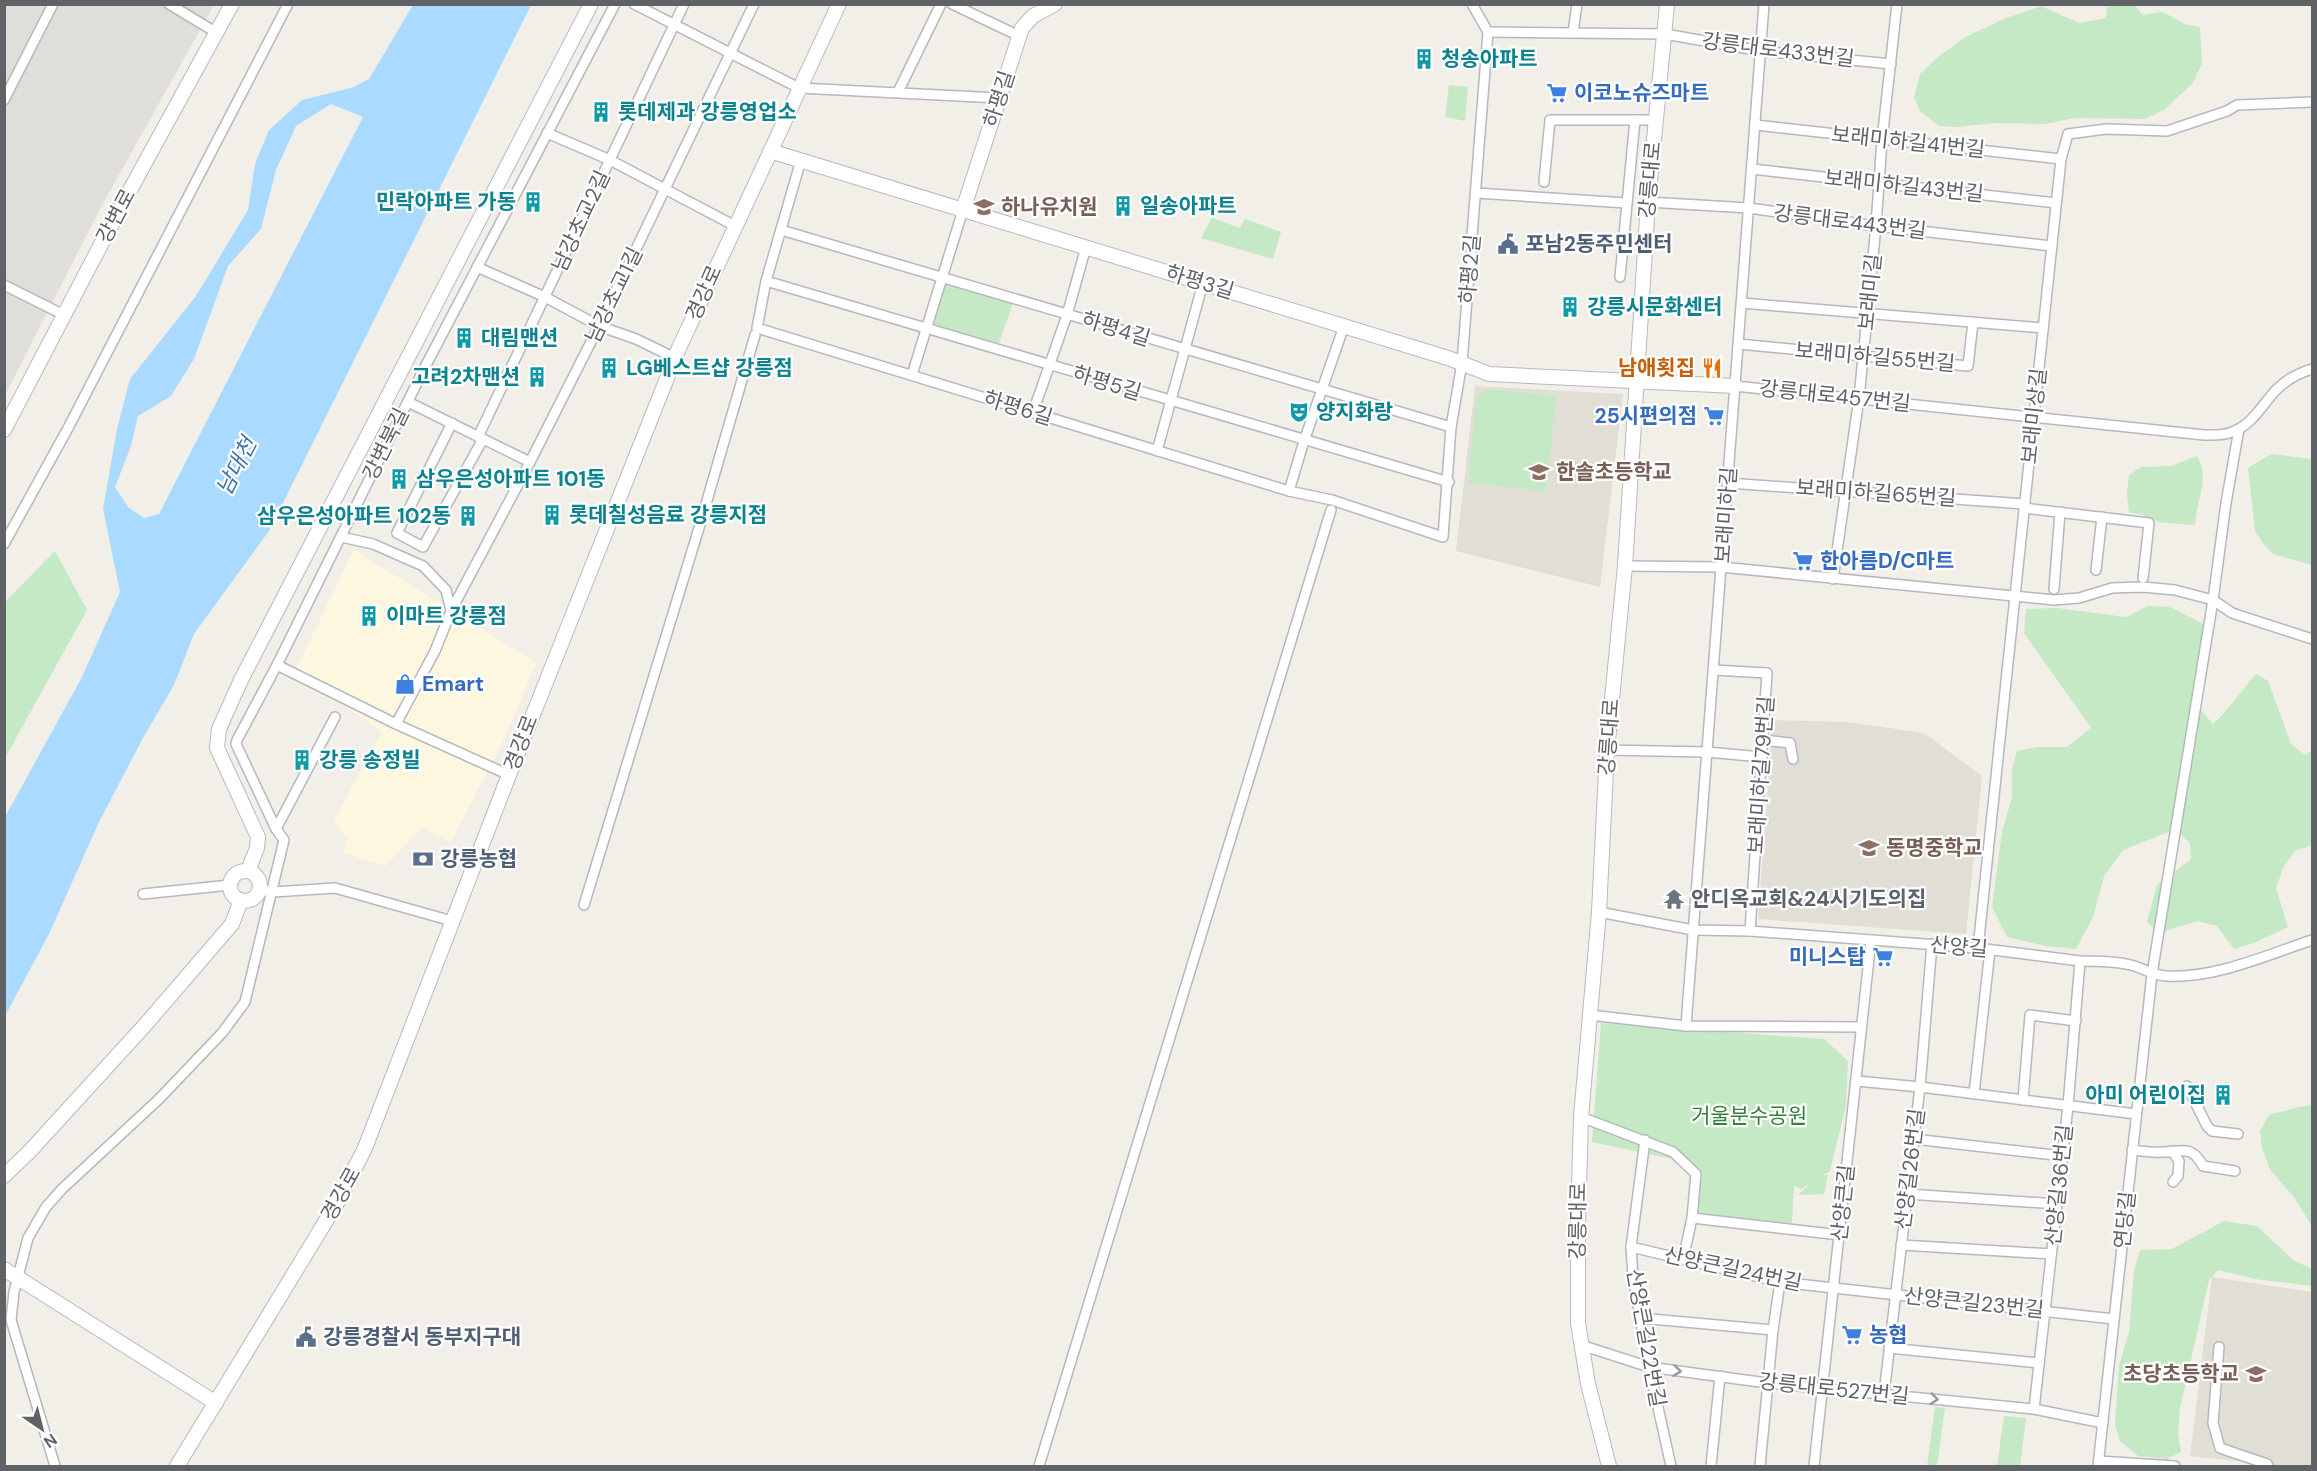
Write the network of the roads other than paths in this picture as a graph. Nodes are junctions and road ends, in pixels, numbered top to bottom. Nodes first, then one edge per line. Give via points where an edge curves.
1 (53, 4) edge
2 (169, 4) edge
3 (232, 4) edge
4 (288, 4) edge
5 (591, 4) edge
6 (615, 4) edge
7 (634, 4) edge
8 (684, 4) edge
9 (754, 4) edge
10 (839, 4) edge
11 (941, 4) edge
12 (952, 4) edge
13 (1055, 4) edge
14 (1472, 4) edge
15 (1578, 4) edge
16 (1667, 4) edge
17 (1764, 4) edge
18 (1897, 4) edge
19 (1035, 10) edge
20 (674, 25) junction
21 (1488, 32) junction
22 (217, 33) junction
23 (1573, 33) junction
24 (1665, 34) junction
25 (1019, 36) junction
26 (1761, 51) junction
27 (730, 53) junction
28 (1891, 64) junction
29 (799, 88) junction
30 (898, 92) junction
31 (999, 98) junction
32 (4, 100) edge
33 (2313, 102) edge
34 (1635, 120) junction
35 (1656, 120) junction
36 (1756, 125) junction
37 (547, 133) junction
38 (1882, 140) junction
39 (770, 151) junction
40 (2061, 159) junction
41 (610, 160) junction
42 (801, 160) junction
43 (1752, 169) junction
44 (1544, 182) dead end
45 (1878, 183) junction
46 (665, 189) junction
47 (1476, 193) junction
48 (1648, 202) junction
49 (1626, 203) junction
50 (2056, 203) junction
51 (1749, 208) junction
52 (963, 210) junction
53 (735, 226) junction
54 (1876, 226) junction
55 (781, 230) junction
56 (2052, 246) junction
57 (1086, 248) junction
58 (477, 267) junction
59 (1620, 277) dead end
60 (943, 278) junction
61 (766, 281) junction
62 (1203, 283) junction
63 (4, 285) edge
64 (545, 297) junction
65 (1742, 303) junction
66 (1868, 313) junction
67 (64, 315) junction
68 (1067, 315) junction
69 (1973, 322) junction
70 (599, 326) junction
71 (1344, 326) junction
72 (2043, 328) junction
73 (927, 329) junction
74 (755, 335) dead end
75 (1739, 344) junction
76 (1185, 350) junction
77 (1863, 356) junction
78 (675, 358) junction
79 (1462, 363) junction
80 (1049, 365) junction
81 (2313, 369) edge
82 (912, 375) junction
83 (1636, 382) junction
84 (1736, 386) junction
85 (1321, 390) junction
86 (1859, 398) junction
87 (1170, 401) junction
88 (408, 402) junction
89 (1033, 412) junction
90 (2034, 418) junction
91 (452, 423) junction
92 (1451, 428) junction
93 (2239, 429) junction
94 (4, 430) edge
95 (481, 438) junction
96 (1304, 441) junction
97 (1157, 450) junction
98 (530, 462) junction
99 (1449, 482) junction
100 (1728, 483) junction
101 (1289, 491) junction
102 (1846, 491) junction
103 (2024, 506) junction
104 (1331, 510) dead end
105 (2060, 512) junction
106 (2102, 518) junction
107 (341, 537) junction
108 (1443, 537) joint
109 (4, 544) edge
110 (1624, 566) junction
111 (1722, 567) junction
112 (2096, 570) dead end
113 (2143, 578) dead end
114 (1833, 579) junction
115 (2054, 590) dead end
116 (2015, 597) junction
117 (2213, 600) junction
118 (451, 611) junction
119 (2313, 639) edge
120 (277, 665) junction
121 (1714, 670) junction
122 (335, 717) dead end
123 (396, 724) junction
124 (1763, 740) junction
125 (1607, 750) junction
126 (1707, 752) junction
127 (1762, 757) junction
128 (1793, 759) dead end
129 (509, 775) junction
130 (276, 829) junction
131 (248, 871) junction
132 (230, 885) junction
133 (266, 891) junction
134 (143, 894) dead end
135 (240, 900) junction
136 (584, 905) dead end
137 (1599, 912) junction
138 (452, 921) junction
139 (1693, 930) junction
140 (1750, 931) junction
141 (1871, 940) junction
142 (2313, 940) edge
143 (1932, 945) junction
144 (1978, 948) junction
145 (1990, 950) junction
146 (2080, 961) junction
147 (2151, 974) junction
148 (1590, 1015) junction
149 (2076, 1022) junction
150 (1686, 1026) junction
151 (1860, 1027) junction
152 (1857, 1081) junction
153 (2187, 1086) dead end
154 (1920, 1087) junction
155 (1974, 1094) junction
156 (2023, 1100) junction
157 (2068, 1106) junction
158 (2136, 1114) junction
159 (1581, 1117) junction
160 (2238, 1134) dead end
161 (1914, 1139) junction
162 (1645, 1140) junction
163 (2132, 1150) junction
164 (2172, 1151) junction
165 (2063, 1156) junction
166 (2235, 1171) dead end
167 (4, 1176) edge
168 (2173, 1182) dead end
169 (1907, 1194) junction
170 (2057, 1204) junction
171 (1692, 1218) junction
172 (1840, 1235) junction
173 (1901, 1245) junction
174 (1631, 1247) junction
175 (2051, 1254) junction
176 (1683, 1260) junction
177 (4, 1269) edge
178 (18, 1277) junction
179 (1780, 1282) junction
180 (1834, 1289) junction
181 (1896, 1294) junction
182 (2045, 1310) junction
183 (1640, 1318) junction
184 (2114, 1319) junction
185 (1773, 1330) junction
186 (1581, 1345) junction
187 (2219, 1347) dead end
188 (1889, 1348) junction
189 (2039, 1363) junction
190 (1649, 1367) junction
191 (1720, 1376) junction
192 (1767, 1383) junction
193 (1821, 1388) junction
194 (1884, 1394) junction
195 (216, 1403) junction
196 (2034, 1409) junction
197 (2103, 1423) junction
198 (2099, 1464) edge
199 (55, 1467) edge
200 (177, 1467) edge
201 (1039, 1467) edge
202 (1609, 1467) edge
203 (1671, 1467) edge
204 (1711, 1467) edge
205 (1760, 1467) edge
206 (1814, 1467) edge
207 (2175, 1467) edge
208 (2268, 1467) edge

1 - 32 street
2 - 22 street
3 - 22 street, 강변로
4 - 109 street
5 - 131 street via 219,729 217,748 258,837
6 - 37 street, 강변북길
7 - 20 street
8 - 20 street, 남강초교2길
9 - 27 street, 남강초교1길
10 - 29 street, 경강로
11 - 30 street
12 - 25 street
13 - 19 street, 하평길
14 - 21 street
15 - 23 street
16 - 24 street, 강릉대로
17 - 26 street, 보래미하길
18 - 28 street, 보래미길
19 - 25 street, 하평길
20 - 27 street
20 - 41 street, 남강초교2길
21 - 23 street, 강릉대로433번길
21 - 47 street, 하평2길
22 - 67 street, 강변로
23 - 24 street, 강릉대로433번길
24 - 26 street, 강릉대로433번길
24 - 35 street, 강릉대로
25 - 31 street, 하평길
26 - 28 street, 강릉대로433번길
26 - 36 street, 보래미하길
27 - 29 street
27 - 46 street, 남강초교1길
28 - 38 street, 보래미길
29 - 30 street
29 - 39 street, 경강로
30 - 31 street
31 - 52 street, 하평길
33 - 40 street, 보래미상길 via 2237,105 2167,131 2106,129 2068,134
34 - 35 street
34 - 44 street via 1550,120
34 - 49 street
35 - 48 street, 강릉대로
36 - 38 street, 보래미하길41번길
36 - 43 street, 보래미하길
37 - 41 street
37 - 58 street, 강변북길
38 - 40 street, 보래미하길41번길
38 - 45 street, 보래미길
39 - 42 street, 하평3길
39 - 53 street, 경강로
40 - 50 street, 보래미상길
41 - 46 street
41 - 64 street, 남강초교2길
42 - 52 street, 하평3길
42 - 55 street, 하평6길
43 - 45 street, 보래미하길43번길
43 - 51 street, 보래미하길
45 - 50 street, 보래미하길43번길
45 - 54 street, 보래미길
46 - 53 street
46 - 70 street, 남강초교1길
47 - 49 street
47 - 79 street, 하평2길
48 - 51 street, 강릉대로443번길
48 - 83 street, 강릉대로
49 - 59 street
50 - 56 street, 보래미상길
51 - 54 street, 강릉대로443번길
51 - 65 street, 보래미하길
52 - 57 street, 하평3길
52 - 60 street
53 - 78 street, 경강로
54 - 56 street, 강릉대로443번길
54 - 66 street, 보래미길
55 - 60 street, 하평4길
55 - 61 street, 하평6길
56 - 72 street, 보래미상길
57 - 62 street, 하평3길
57 - 68 street
58 - 64 street
58 - 88 street, 강변북길
60 - 68 street, 하평4길
60 - 73 street
61 - 73 street, 하평5길
61 - 82 street, 하평6길 via 757,328
62 - 71 street, 하평3길
62 - 76 street
63 - 67 street
64 - 70 street
64 - 95 street, 남강초교2길
65 - 66 street
65 - 75 street, 보래미하길
66 - 69 street
66 - 77 street, 보래미길
67 - 94 street, 강변로
68 - 76 street, 하평4길
68 - 80 street
69 - 72 street
69 - 77 street, 보래미하길55번길 via 1968,366
70 - 78 street
70 - 98 street, 남강초교1길
71 - 79 street, 하평3길
71 - 85 street
72 - 90 street, 보래미상길
73 - 80 street, 하평5길
73 - 82 street
74 - 136 street
75 - 77 street, 보래미하길55번길
75 - 84 street, 보래미하길
76 - 85 street, 하평4길
76 - 87 street
77 - 86 street, 보래미길
78 - 129 street, 경강로
79 - 83 street, 하평3길 via 1490,374
79 - 92 street, 하평2길
80 - 87 street, 하평5길
80 - 89 street
81 - 93 street via 2277,389
82 - 89 street, 하평6길
83 - 84 street, 강릉대로457번길
83 - 110 street, 강릉대로
84 - 86 street, 강릉대로457번길
84 - 100 street, 보래미하길
85 - 92 street, 하평4길
85 - 96 street
86 - 90 street, 강릉대로457번길
86 - 102 street, 보래미길
87 - 96 street, 하평5길
87 - 97 street
88 - 91 street
88 - 107 street, 강변북길
89 - 97 street, 하평6길
90 - 93 street, 강릉대로457번길 via 2204,435
90 - 103 street, 보래미상길
91 - 95 street
91 - 95 street, 남강초교2길 via 397,533 423,547
92 - 99 street, 하평2길
93 - 117 street, 연당길
95 - 98 street
96 - 99 street, 하평5길
96 - 101 street
97 - 101 street, 하평6길
98 - 118 street, 남강초교1길
99 - 108 street, 하평2길
100 - 102 street, 보래미하길65번길
100 - 111 street, 보래미하길
101 - 108 street, 하평6길 via 1332,500
102 - 103 street, 보래미하길65번길
102 - 114 street, 보래미길
103 - 105 street, 보래미하길65번길
103 - 116 street, 보래미상길
104 - 201 street
105 - 106 street, 보래미하길65번길
105 - 115 street
106 - 112 street
106 - 113 street, 보래미하길65번길 via 2148,523
107 - 118 street via 373,544 423,566 446,590
107 - 120 street, 강변북길
110 - 111 street
110 - 125 street, 강릉대로
111 - 114 street
111 - 121 street, 보래미하길
114 - 116 street
116 - 117 street via 2054,600 2079,598 2112,588 2143,587
116 - 144 street, 보래미상길
117 - 119 street via 2232,613
117 - 147 street, 연당길
118 - 123 street, 남강초교1길 via 435,651
120 - 123 street
120 - 130 street, 강변북길 via 236,744
121 - 124 street, 보래미하길79번길 via 1767,673
121 - 126 street, 보래미하길
122 - 130 street
123 - 129 street
124 - 127 street, 보래미하길79번길
124 - 128 street via 1790,743
125 - 126 street
125 - 137 street, 강릉대로
126 - 127 street
126 - 139 street, 보래미하길
127 - 140 street, 보래미하길79번길
129 - 138 street, 경강로
130 - 133 street, 강변북길 via 284,840
131 - 132 street via 233,876
131 - 133 street
132 - 134 street
132 - 135 street via 233,895
133 - 135 street via 250,900
133 - 138 street via 335,888
133 - 178 street, 강변북길 via 245,1002 222,1033 159,1099 46,1207 28,1238
135 - 167 street via 232,924 178,988
137 - 139 street, 산양길
137 - 148 street, 강릉대로
138 - 195 street, 경강로 via 362,1154 338,1201
139 - 140 street, 산양길
139 - 150 street, 보래미하길
140 - 141 street, 산양길
141 - 143 street, 산양길
141 - 151 street, 산양큰길
142 - 147 street, 산양길 via 2250,962 2190,976
143 - 144 street, 산양길
143 - 154 street, 산양길26번길
144 - 145 street, 산양길
145 - 146 street, 산양길
145 - 155 street
146 - 147 street, 산양길 via 2131,965
146 - 149 street, 산양길36번길
147 - 158 street, 연당길
148 - 150 street
148 - 159 street, 강릉대로
149 - 156 street via 2030,1015
149 - 157 street, 산양길36번길
150 - 151 street
151 - 152 street, 산양큰길
152 - 154 street
152 - 172 street, 산양큰길
153 - 160 street via 2212,1131
154 - 155 street
154 - 161 street, 산양길26번길
155 - 156 street
156 - 157 street
157 - 158 street
157 - 165 street, 산양길36번길
158 - 163 street, 연당길
159 - 162 street
159 - 186 street, 강릉대로 via 1577,1272
161 - 165 street
161 - 169 street, 산양길26번길
162 - 171 street via 1673,1152 1696,1174
162 - 174 street, 산양큰길22번길
163 - 164 street
163 - 184 street, 연당길
164 - 166 street via 2184,1149 2198,1155 2203,1166
164 - 168 street via 2179,1161 2178,1176
165 - 170 street, 산양길36번길
169 - 170 street
169 - 173 street, 산양길26번길
170 - 175 street, 산양길36번길
171 - 172 street
171 - 176 street
172 - 180 street, 산양큰길
173 - 175 street
173 - 181 street, 산양길26번길
174 - 176 street, 산양큰길24번길
174 - 183 street, 산양큰길22번길
175 - 182 street, 산양길36번길
176 - 179 street, 산양큰길24번길
177 - 178 street
178 - 195 street
178 - 199 street, 강변북길 via 11,1320
179 - 180 street, 산양큰길24번길
179 - 185 street
180 - 181 street, 산양큰길23번길
180 - 193 street, 산양큰길
181 - 182 street, 산양큰길23번길
181 - 188 street, 산양길26번길
182 - 184 street, 산양큰길23번길
182 - 189 street, 산양길36번길
183 - 185 street
183 - 190 street, 산양큰길22번길
184 - 197 street, 연당길
185 - 192 street
186 - 190 street, 강릉대로527번길
186 - 202 street, 강릉대로
187 - 208 street via 2213,1423 2220,1448
188 - 189 street
188 - 194 street, 산양길26번길
189 - 196 street, 산양길36번길
190 -> 191 street, 강릉대로527번길
190 - 203 street, 산양큰길22번길
191 - 192 street, 강릉대로527번길
191 - 204 street
192 - 193 street, 강릉대로527번길
192 - 205 street
193 - 194 street, 강릉대로527번길
193 - 206 street, 산양큰길
194 -> 196 street, 강릉대로527번길
195 - 200 street, 경강로
196 - 197 street, 강릉대로527번길
197 - 198 street, 연당길
198 - 207 street

